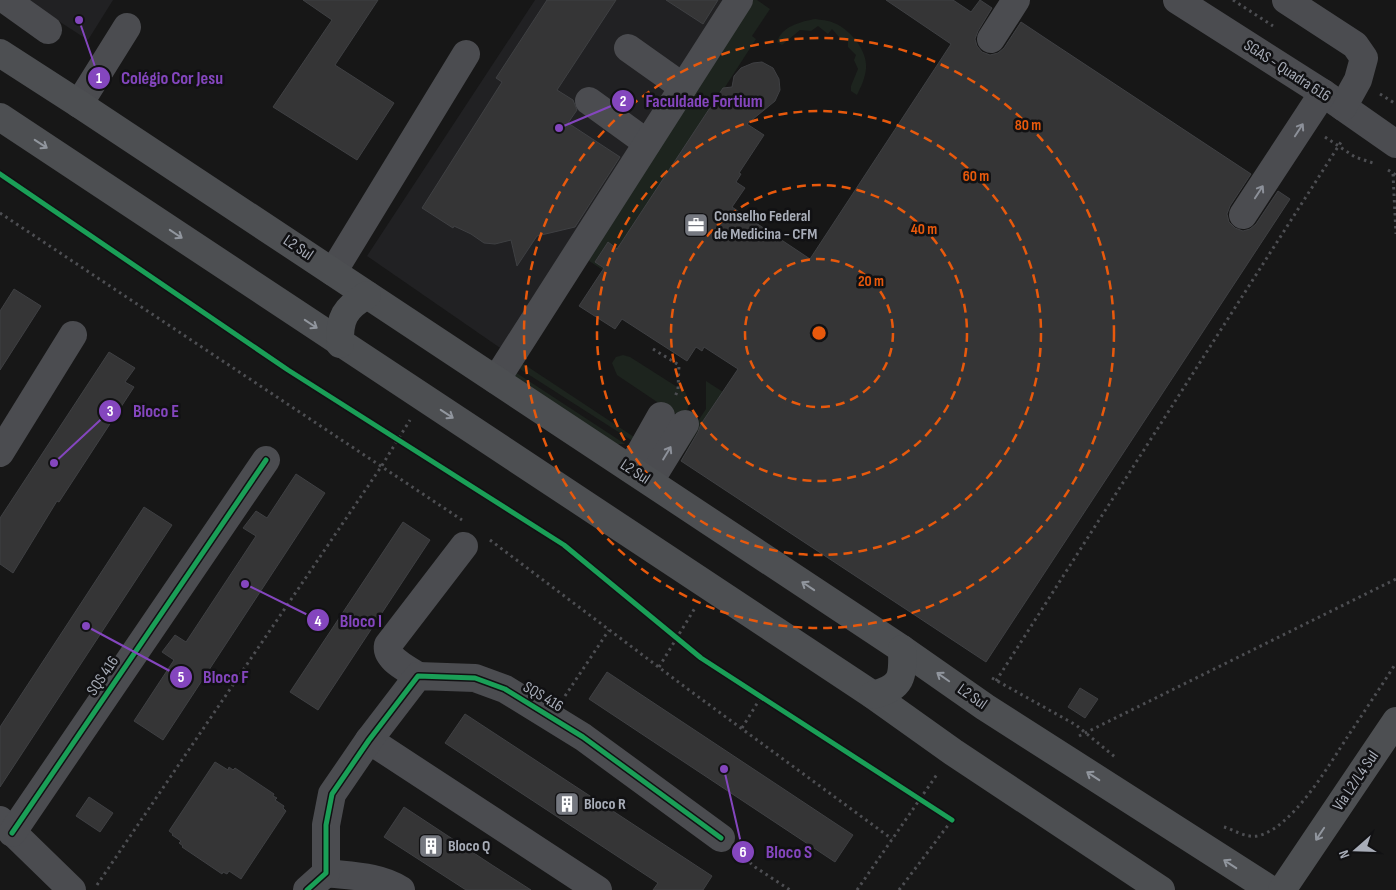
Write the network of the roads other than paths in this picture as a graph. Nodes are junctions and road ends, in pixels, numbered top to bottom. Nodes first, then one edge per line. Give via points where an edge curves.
1 (6, 0) edge
2 (739, 0) edge
3 (1016, 0) edge
4 (1177, 0) edge
5 (1286, 0) edge
6 (127, 27) dead end
7 (48, 30) dead end
8 (991, 39) dead end
9 (628, 48) dead end
10 (0, 53) edge
11 (466, 54) dead end
12 (683, 87) junction
13 (589, 101) dead end
14 (79, 104) junction
15 (1341, 106) junction
16 (0, 117) edge
17 (647, 143) junction
18 (1396, 144) edge
19 (1243, 216) dead end
20 (333, 272) junction
21 (367, 295) junction
22 (73, 336) dead end
23 (340, 344) junction
24 (496, 380) junction
25 (672, 420) dead end
26 (0, 452) edge
27 (266, 460) dead end
28 (640, 475) junction
29 (472, 535) road end
30 (902, 649) junction
31 (418, 676) junction
32 (874, 695) junction
33 (1393, 730) edge
34 (369, 740) junction
35 (6, 826) edge
36 (722, 838) road end
37 (317, 881) edge
38 (72, 890) edge
39 (402, 890) edge
40 (598, 890) edge
41 (1161, 890) edge
42 (1271, 890) edge
43 (1282, 890) edge

1 - 7 street
2 - 12 street
3 - 8 street
4 - 15 street, SGAS - Quadra 616
5 - 15 street via 1356,46 1364,58 1358,80
6 - 14 street
9 - 12 street
10 - 14 main road, L2 Sul
11 - 20 street
12 - 17 street
13 - 17 street
14 - 20 main road, L2 Sul
15 - 18 street, SGAS - Quadra 616
19 -> 15 street via 1304,122
16 -> 23 main road
17 - 24 street
20 - 21 main road, L2 Sul
21 - 23 main road via 348,309 341,325
21 - 24 main road, L2 Sul
22 - 26 street
23 -> 32 main road
24 - 28 main road, L2 Sul
25 - 28 street
27 - 35 street, SQS 416
30 -> 28 main road, L2 Sul
29 - 31 street via 388,645 390,656
30 - 32 main road via 901,677 888,691
42 -> 30 main road, L2 Sul via 985,707
31 - 34 street
31 - 36 street, SQS 416 via 475,678 505,689 583,736
32 - 41 main road via 953,752
33 -> 43 main road, Via L2/L4 Sul
34 - 37 street via 332,794
34 - 40 street
35 - 38 street, SQS 416
37 - 39 street via 377,880

